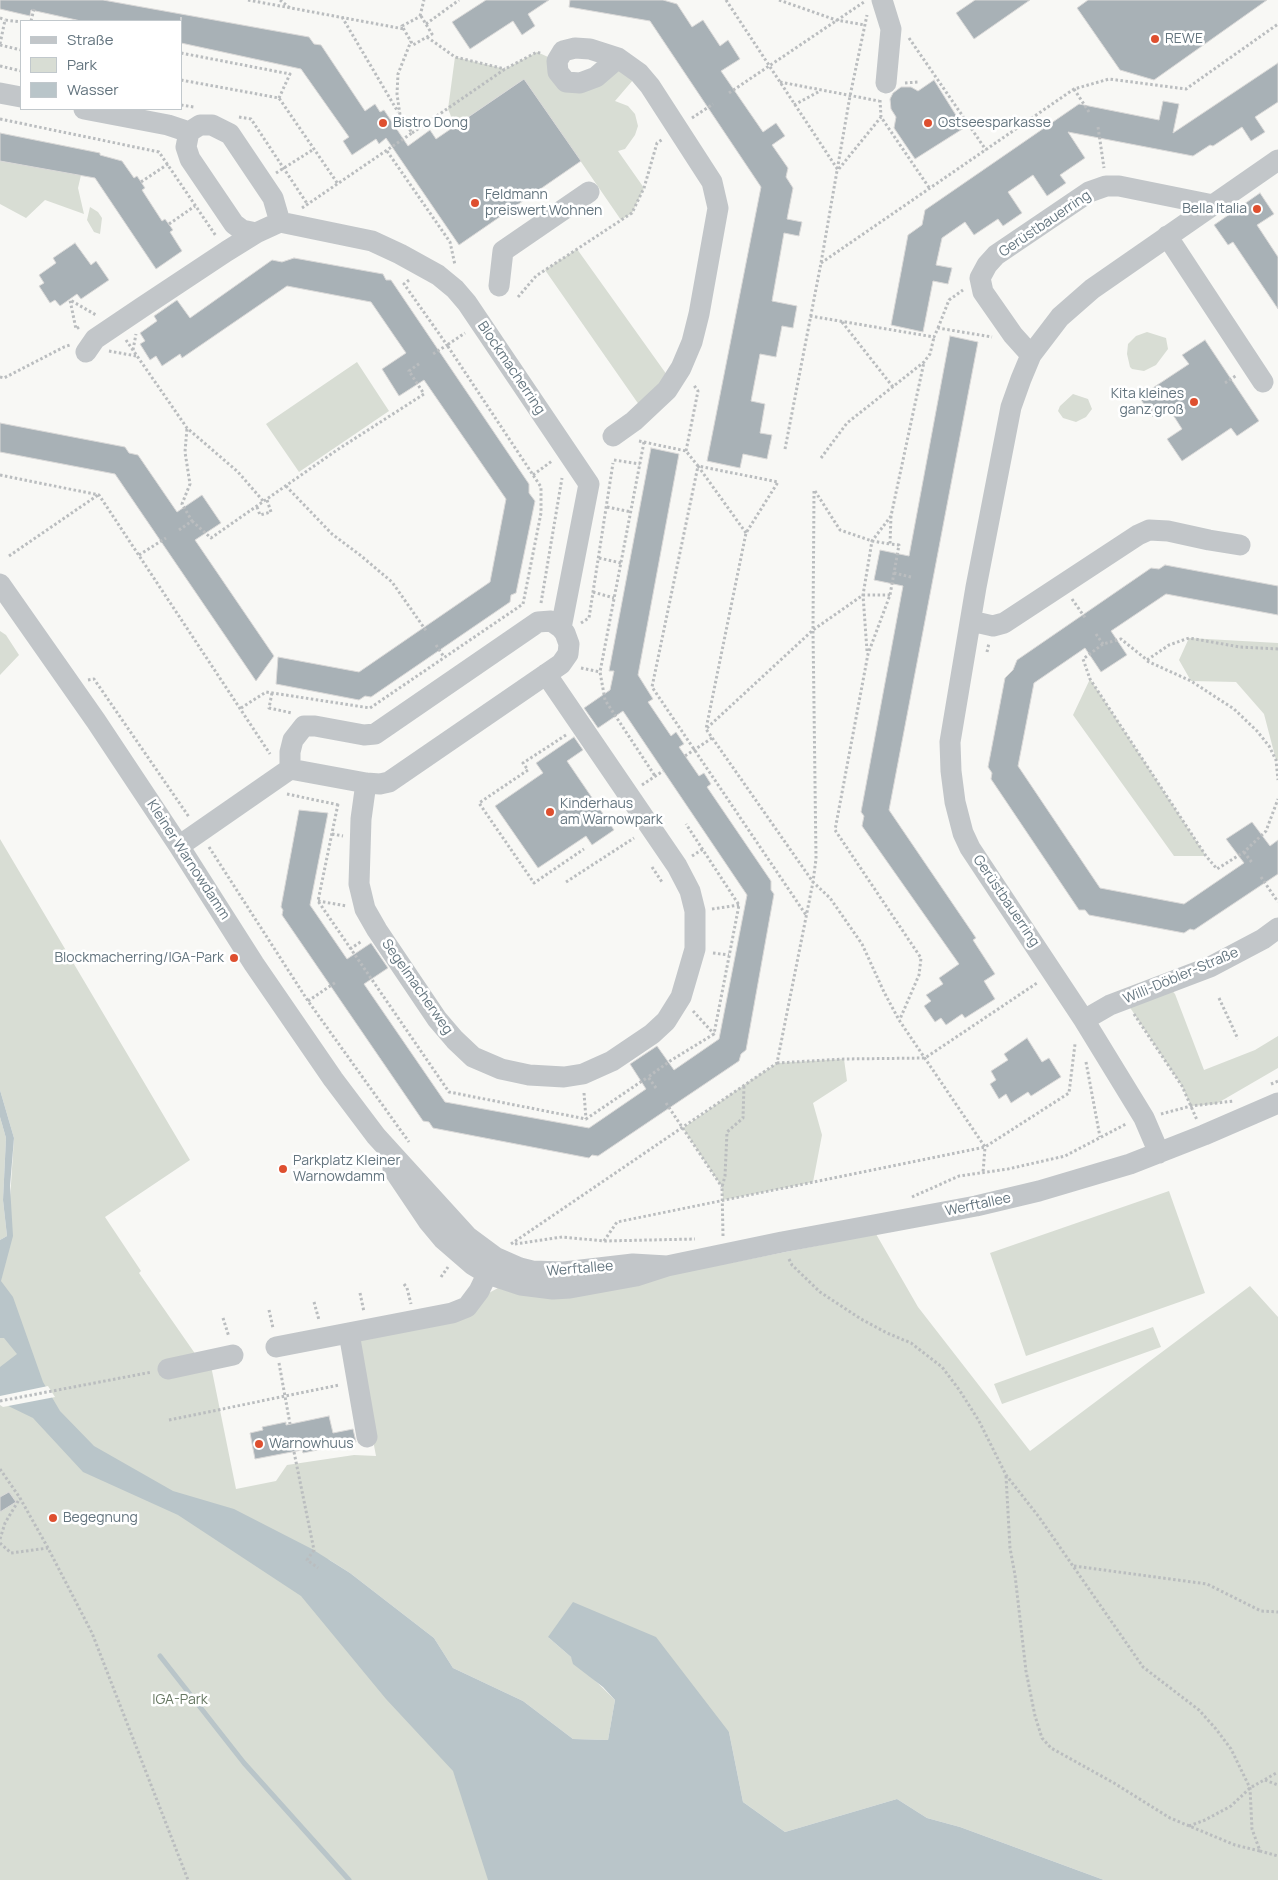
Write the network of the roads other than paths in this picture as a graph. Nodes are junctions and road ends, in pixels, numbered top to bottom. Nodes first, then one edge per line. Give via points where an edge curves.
1 (875, 4) edge
2 (618, 58) junction
3 (883, 92) road end
4 (0, 93) edge
5 (20, 97) edge
6 (89, 110) edge
7 (189, 132) junction
8 (1278, 160) edge
9 (589, 192) dead end
10 (1212, 205) junction
11 (280, 222) junction
12 (256, 233) junction
13 (1167, 236) junction
14 (499, 286) dead end
15 (90, 346) road end
16 (1032, 355) junction
17 (1263, 382) dead end
18 (614, 436) road end
19 (1240, 545) dead end
20 (0, 584) edge
21 (971, 621) junction
22 (563, 630) junction
23 (546, 674) junction
24 (282, 764) junction
25 (366, 783) junction
26 (179, 846) junction
27 (1278, 928) edge
28 (1084, 1020) junction
29 (1271, 1096) edge
30 (1159, 1153) junction
31 (491, 1266) junction
32 (348, 1333) junction
33 (275, 1338) road end
34 (231, 1346) road end
35 (168, 1369) road end
36 (367, 1437) dead end

1 - 3 street via 898,30
2 - 2 street via 575,48 563,51 557,61 558,72 566,82 580,83 596,76
2 - 18 street via 639,73 650,86 712,182 718,208 699,314 681,368 667,390
4 - 5 street
6 - 7 street
7 - 11 street via 200,125 212,125 230,134 273,198
7 - 12 street via 186,147 190,159 234,224 242,230
8 - 10 street, Gerüstbauerring
9 - 14 street via 503,251
10 - 13 street, Gerüstbauerring
10 - 16 street, Gerüstbauerring via 1106,186 1089,192 996,255 980,278 983,292 1013,336
11 - 12 street
11 - 22 street, Blockmacherring via 372,241 400,254 438,275 455,289 480,323 589,484
12 - 15 street via 116,325
13 - 16 street, Gerüstbauerring via 1092,289 1060,317
13 - 17 street
16 - 21 street, Gerüstbauerring via 1011,407
19 - 21 street via 1149,530 1004,624 993,626
20 - 26 street, Kleiner Warnowdamm
21 - 28 street, Gerüstbauerring via 950,742 955,802 963,833
22 - 23 street, Blockmacherring via 569,644 568,654 561,664
22 - 24 street via 551,621 538,622 375,734 304,726 293,740
23 - 25 street, Blockmacherring via 389,782
23 - 25 street, Segelmacherweg via 677,866 690,891 695,911 695,950 681,997 666,1021 652,1034 612,1061 583,1074 564,1077 529,1075 501,1069 473,1057 455,1040 365,909 359,884
24 - 25 street, Blockmacherring
24 - 26 street
26 - 31 street, Kleiner Warnowdamm via 260,972 376,1136
27 - 28 street, Willi-Döbler-Straße via 1210,966 1110,1005
28 - 30 street, Gerüstbauerring via 1144,1118
29 - 30 street, Werftallee via 1204,1135
30 - 31 street, Werftallee via 1081,1180 976,1206 667,1266 633,1264 564,1272
31 - 32 street via 467,1307 424,1320
32 - 33 street
32 - 36 street
34 - 35 street

